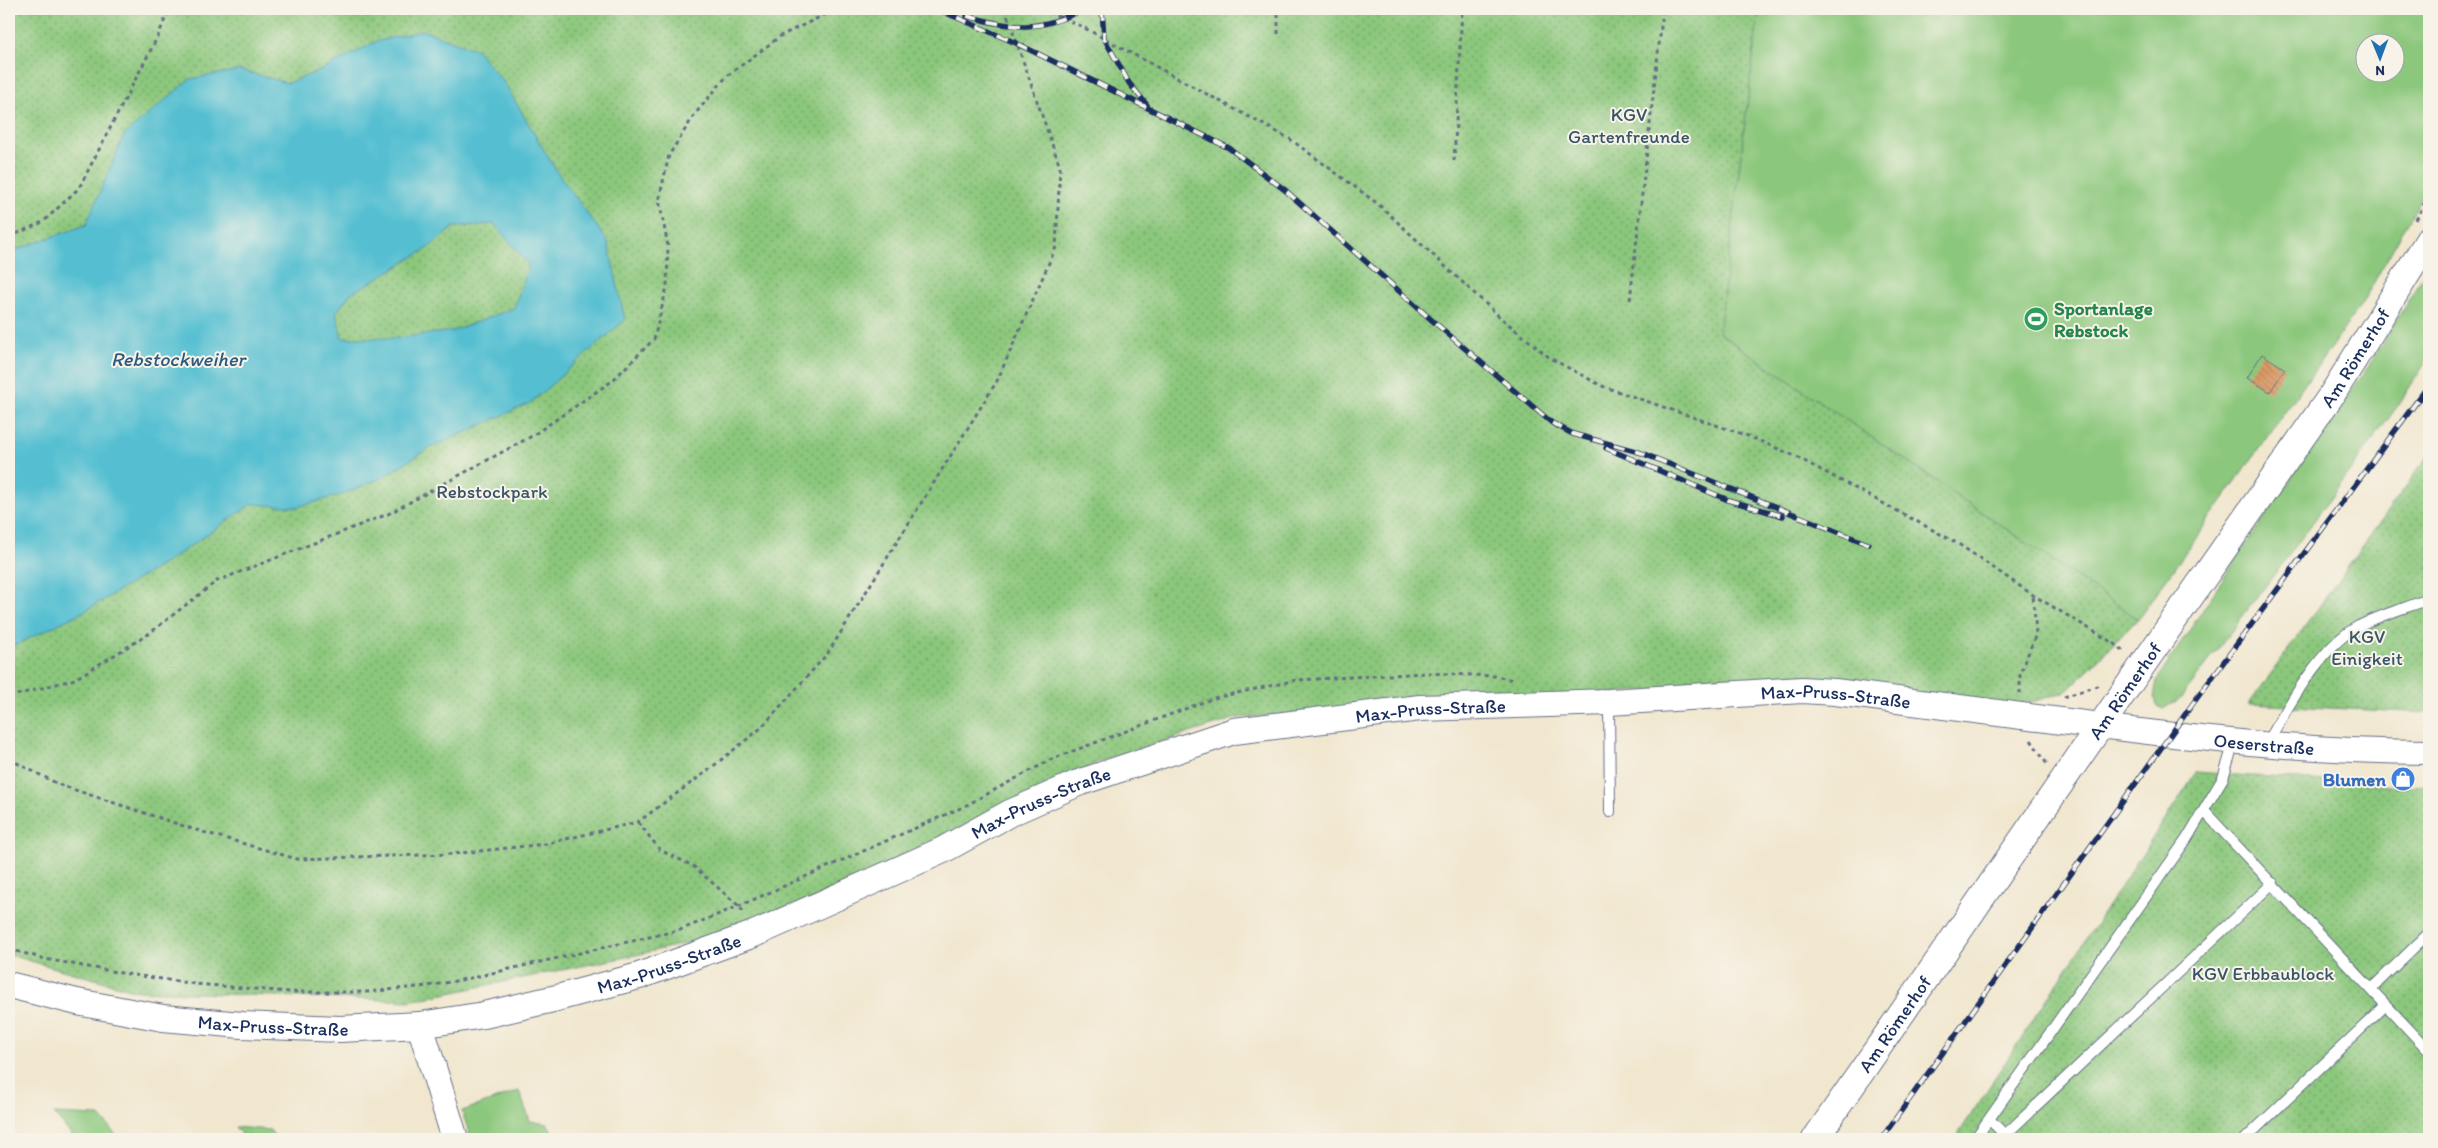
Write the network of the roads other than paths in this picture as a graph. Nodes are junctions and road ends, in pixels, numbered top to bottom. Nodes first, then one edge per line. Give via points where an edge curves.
1 (2429, 239) edge
2 (2429, 599) edge
3 (1609, 702) junction
4 (2100, 726) junction
5 (2234, 741) junction
6 (2267, 744) junction
7 (2429, 752) edge
8 (2204, 811) junction
9 (1610, 812) dead end
10 (2273, 883) junction
11 (2429, 933) edge
12 (9, 984) edge
13 (2371, 989) junction
14 (2386, 1005) junction
15 (420, 1025) junction
16 (2429, 1051) edge
17 (1989, 1119) junction
18 (2007, 1137) edge
19 (455, 1139) edge
20 (1815, 1139) edge
21 (1975, 1139) edge
22 (2245, 1139) edge

1 - 4 main road, Am Römerhof via 2334,393
2 - 6 lane via 2357,627 2336,643 2296,692
3 - 4 main road, Max-Pruss-Straße via 1802,690
3 - 9 lane
3 - 15 main road, Max-Pruss-Straße via 1420,708 1234,731 1078,783 1010,813 942,850 754,934 648,973 557,998
4 - 5 street, Oeserstraße
4 - 20 main road, Am Römerhof
5 - 6 street, Oeserstraße
5 - 8 lane via 2223,778
6 - 7 street, Oeserstraße via 2365,752
8 - 10 lane
8 - 17 lane
10 - 13 lane
10 - 18 lane
11 - 13 lane
12 - 15 main road, Max-Pruss-Straße via 77,1002 173,1019 340,1029
13 - 14 lane
14 - 16 lane
14 - 22 lane
15 - 19 main road
17 - 18 lane
17 - 21 lane

